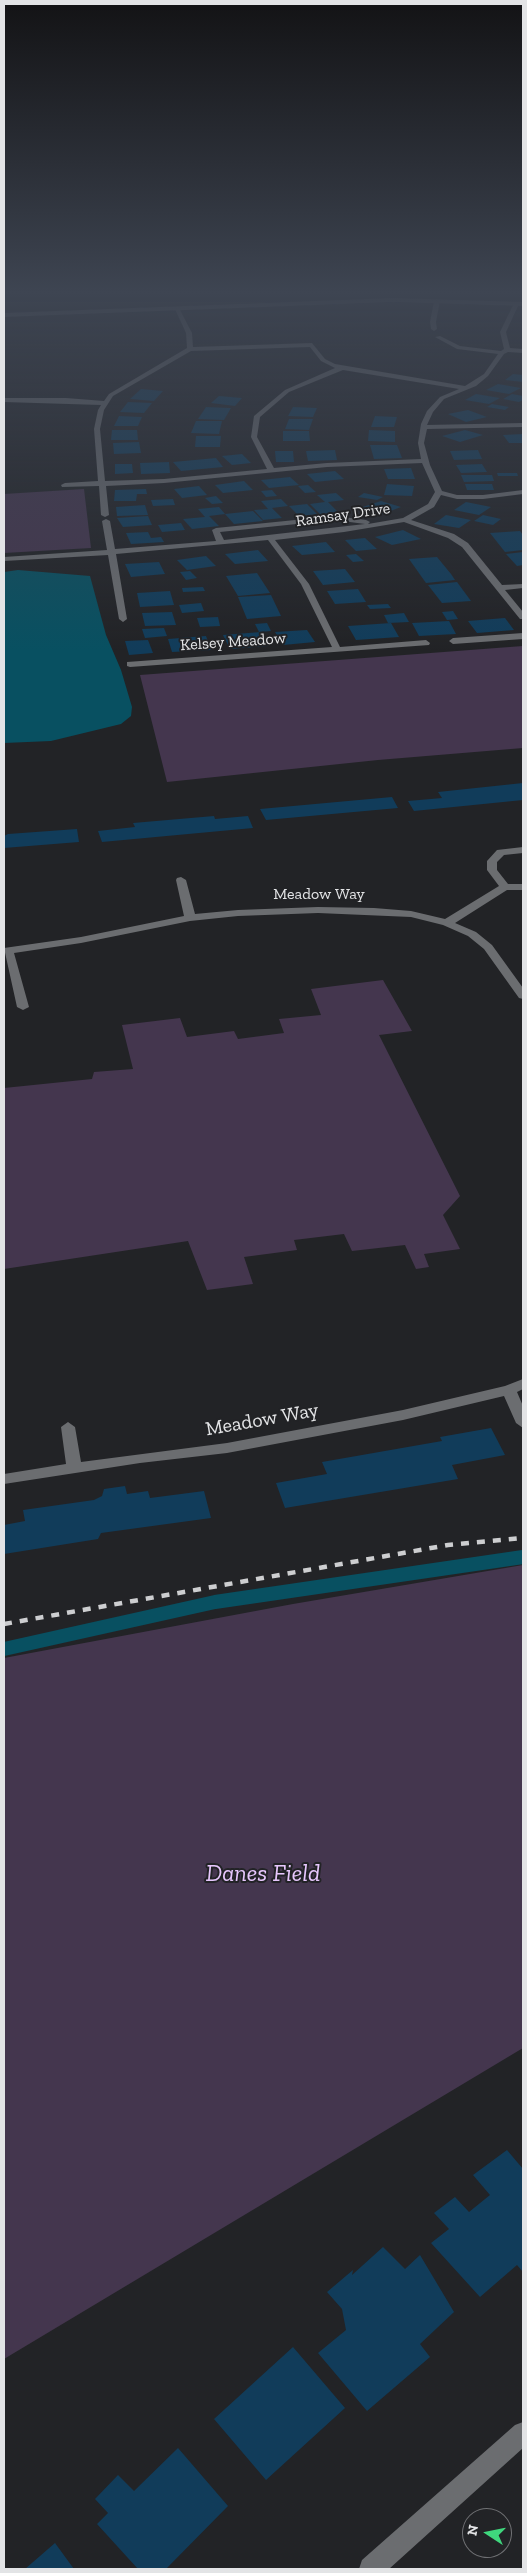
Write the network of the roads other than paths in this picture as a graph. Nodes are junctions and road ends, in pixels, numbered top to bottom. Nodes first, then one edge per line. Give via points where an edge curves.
1 (101, 411) edge
2 (263, 411) edge
3 (430, 411) edge
4 (523, 425) edge
5 (424, 427) junction
6 (425, 461) junction
7 (272, 471) junction
8 (100, 484) junction
9 (65, 485) dead end
10 (440, 492) junction
11 (523, 492) edge
12 (406, 520) junction
13 (379, 524) junction
14 (270, 538) junction
15 (222, 544) junction
16 (110, 553) junction
17 (4, 559) edge
18 (523, 586) edge
19 (500, 588) junction
20 (523, 617) edge
21 (123, 619) dead end
22 (523, 636) edge
23 (454, 642) dead end
24 (426, 643) dead end
25 (337, 649) junction
26 (130, 664) dead end
27 (523, 850) edge
28 (181, 880) dead end
29 (505, 887) junction
30 (523, 887) edge
31 (190, 918) junction
32 (447, 923) junction
33 (6, 951) edge
34 (523, 996) edge
35 (23, 1007) dead end
36 (523, 1384) edge
37 (509, 1390) junction
38 (523, 1422) edge
39 (68, 1427) dead end
40 (74, 1468) junction
41 (4, 1479) edge
42 (523, 2433) edge
43 (371, 2569) edge

1 - 8 street via 96,429
2 - 7 street via 258,416 254,438
3 - 5 street
4 - 5 street
5 - 6 street via 421,443
6 - 7 street
6 - 10 street
7 - 8 street via 164,482
8 - 9 street
8 - 16 street
10 - 11 street via 457,497
10 - 12 street, Ramsay Drive via 431,505
12 - 13 street, Ramsay Drive
12 - 19 street via 451,536 465,545
13 - 14 street, Ramsay Drive
13 - 15 street via 335,518 216,530
14 - 15 street, Ramsay Drive
14 - 25 street via 305,584
15 - 16 street, Ramsay Drive
16 - 17 street, Ramsay Drive
16 - 21 street
18 - 19 street
19 - 20 street
22 - 23 street
24 - 25 street, Kelsey Meadow
25 - 26 street, Kelsey Meadow
27 - 29 street via 501,852 492,861 492,870
28 - 31 street
29 - 30 street
29 - 32 street
31 - 32 street, Meadow Way via 318,910 411,914
31 - 33 street, Meadow Way
32 - 34 street, Meadow Way via 472,934 488,947
33 - 35 street, Meadow Way
36 - 37 street, Meadow Way
37 - 38 street
37 - 40 street, Meadow Way via 403,1415 227,1448
39 - 40 street
40 - 41 street, Meadow Way
42 - 43 street

